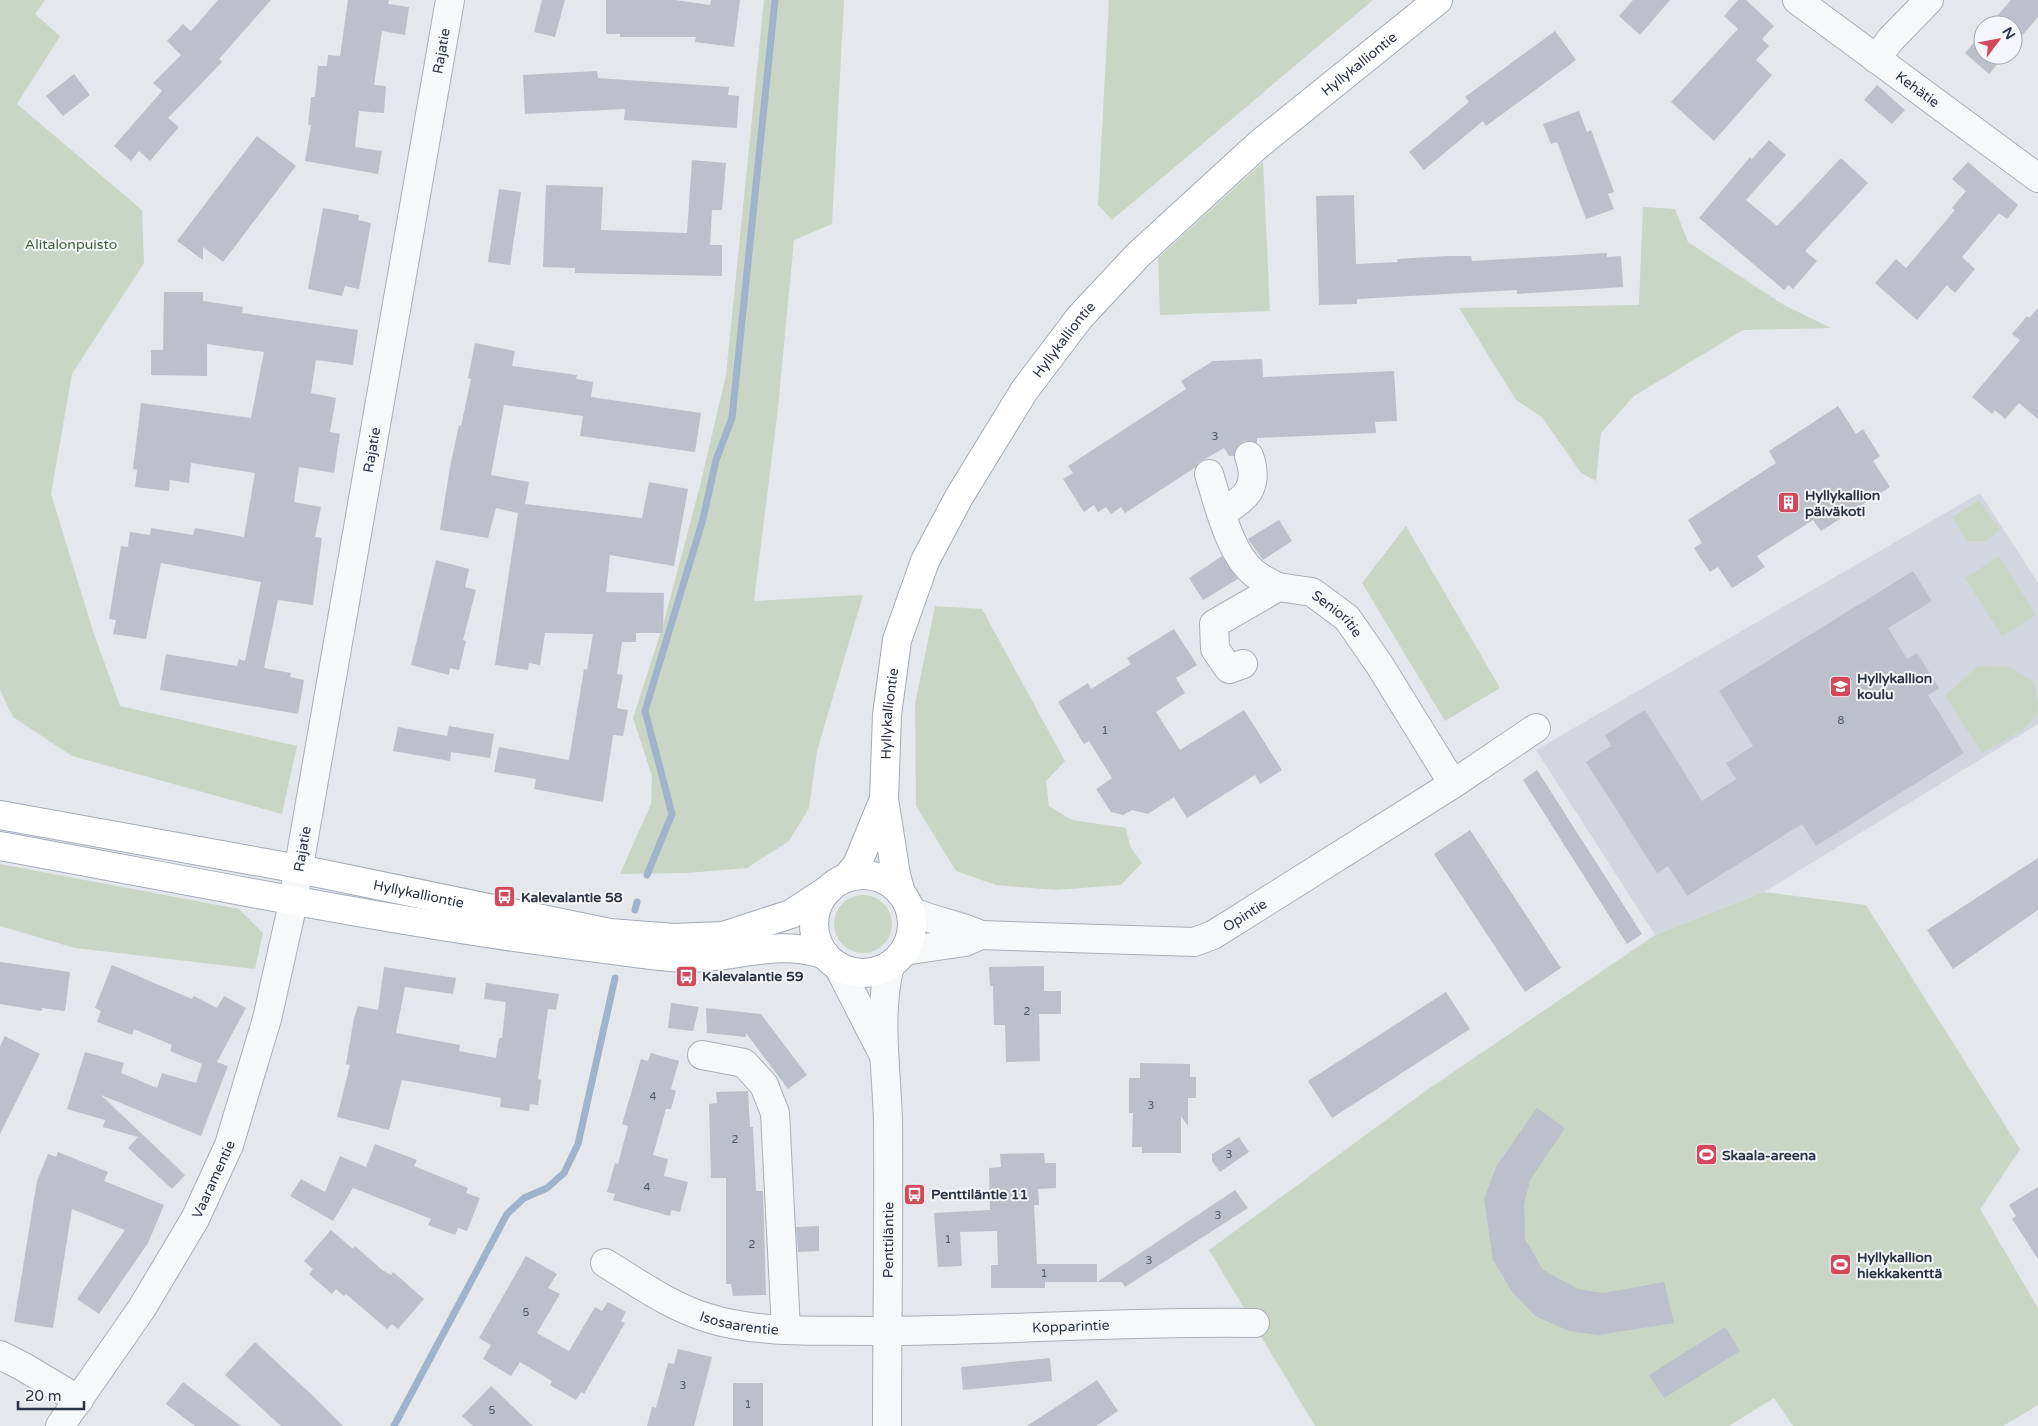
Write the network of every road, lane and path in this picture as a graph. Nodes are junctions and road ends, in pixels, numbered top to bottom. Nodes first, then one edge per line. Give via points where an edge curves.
1 (450, 0) edge
2 (1438, 0) edge
3 (1797, 0) edge
4 (1929, 0) edge
5 (1876, 59) junction
6 (2038, 178) edge
7 (1249, 456) dead end
8 (1210, 474) dead end
9 (1221, 513) junction
10 (1278, 587) junction
11 (1243, 664) dead end
12 (1536, 728) dead end
13 (1453, 784) junction
14 (884, 799) junction
15 (0, 815) edge
16 (0, 846) edge
17 (299, 869) junction
18 (837, 883) junction
19 (293, 899) junction
20 (906, 902) junction
21 (981, 935) junction
22 (897, 958) junction
23 (832, 960) junction
24 (883, 1054) junction
25 (702, 1055) dead end
26 (605, 1263) dead end
27 (1255, 1323) dead end
28 (786, 1329) junction
29 (887, 1331) junction
30 (0, 1356) edge
31 (79, 1400) junction
32 (60, 1426) edge
33 (887, 1426) edge

1 - 17 street, Rajatie
2 - 14 main road, Hyllykalliontie via 1258,145 1138,255 1080,317 1024,391 959,497 925,561 897,640 888,715
3 - 5 street, Kehätie
4 - 5 street
5 - 6 street, Kehätie
7 - 9 street via 1254,469 1251,489 1239,503
8 - 9 street
9 - 10 street via 1240,556 1254,573
10 - 11 street via 1214,624 1215,649 1229,668
10 - 13 street, Senioritie via 1312,592 1347,618
12 - 13 street, Opintie
13 - 21 street, Opintie via 1213,935 1194,942
14 - 18 main road, Hyllykalliontie via 857,865
14 - 20 main road, Hyllykalliontie via 896,875
15 - 17 main road, Hyllykalliontie
16 - 19 main road, Hyllykalliontie
17 - 18 main road, Hyllykalliontie via 601,932 674,938 723,936 774,921 809,904
17 - 19 street, Rajatie
18 - 20 main road via 866,875 886,880
18 - 23 main road via 818,904 814,921 816,939
19 - 23 main road, Hyllykalliontie via 504,937 684,958 797,947
19 - 31 street, Vaaramentie via 267,1019 230,1145 195,1219 147,1300
20 - 21 street, Opintie via 927,919 963,926
20 - 22 main road via 912,932
21 - 22 street via 965,942
22 - 23 main road via 873,972 855,972
22 - 24 street, Penttiläntie via 884,986
23 - 24 street, Penttiläntie
24 - 29 street, Penttiläntie via 888,1121
25 - 28 street via 744,1063 764,1085 775,1113
26 - 28 street, Isosaarentie via 677,1306 709,1319 750,1327
27 - 29 street, Kopparintie
28 - 29 street, Isosaarentie
29 - 33 street, Penttiläntie
30 - 31 street
31 - 32 street, Vaaramentie

